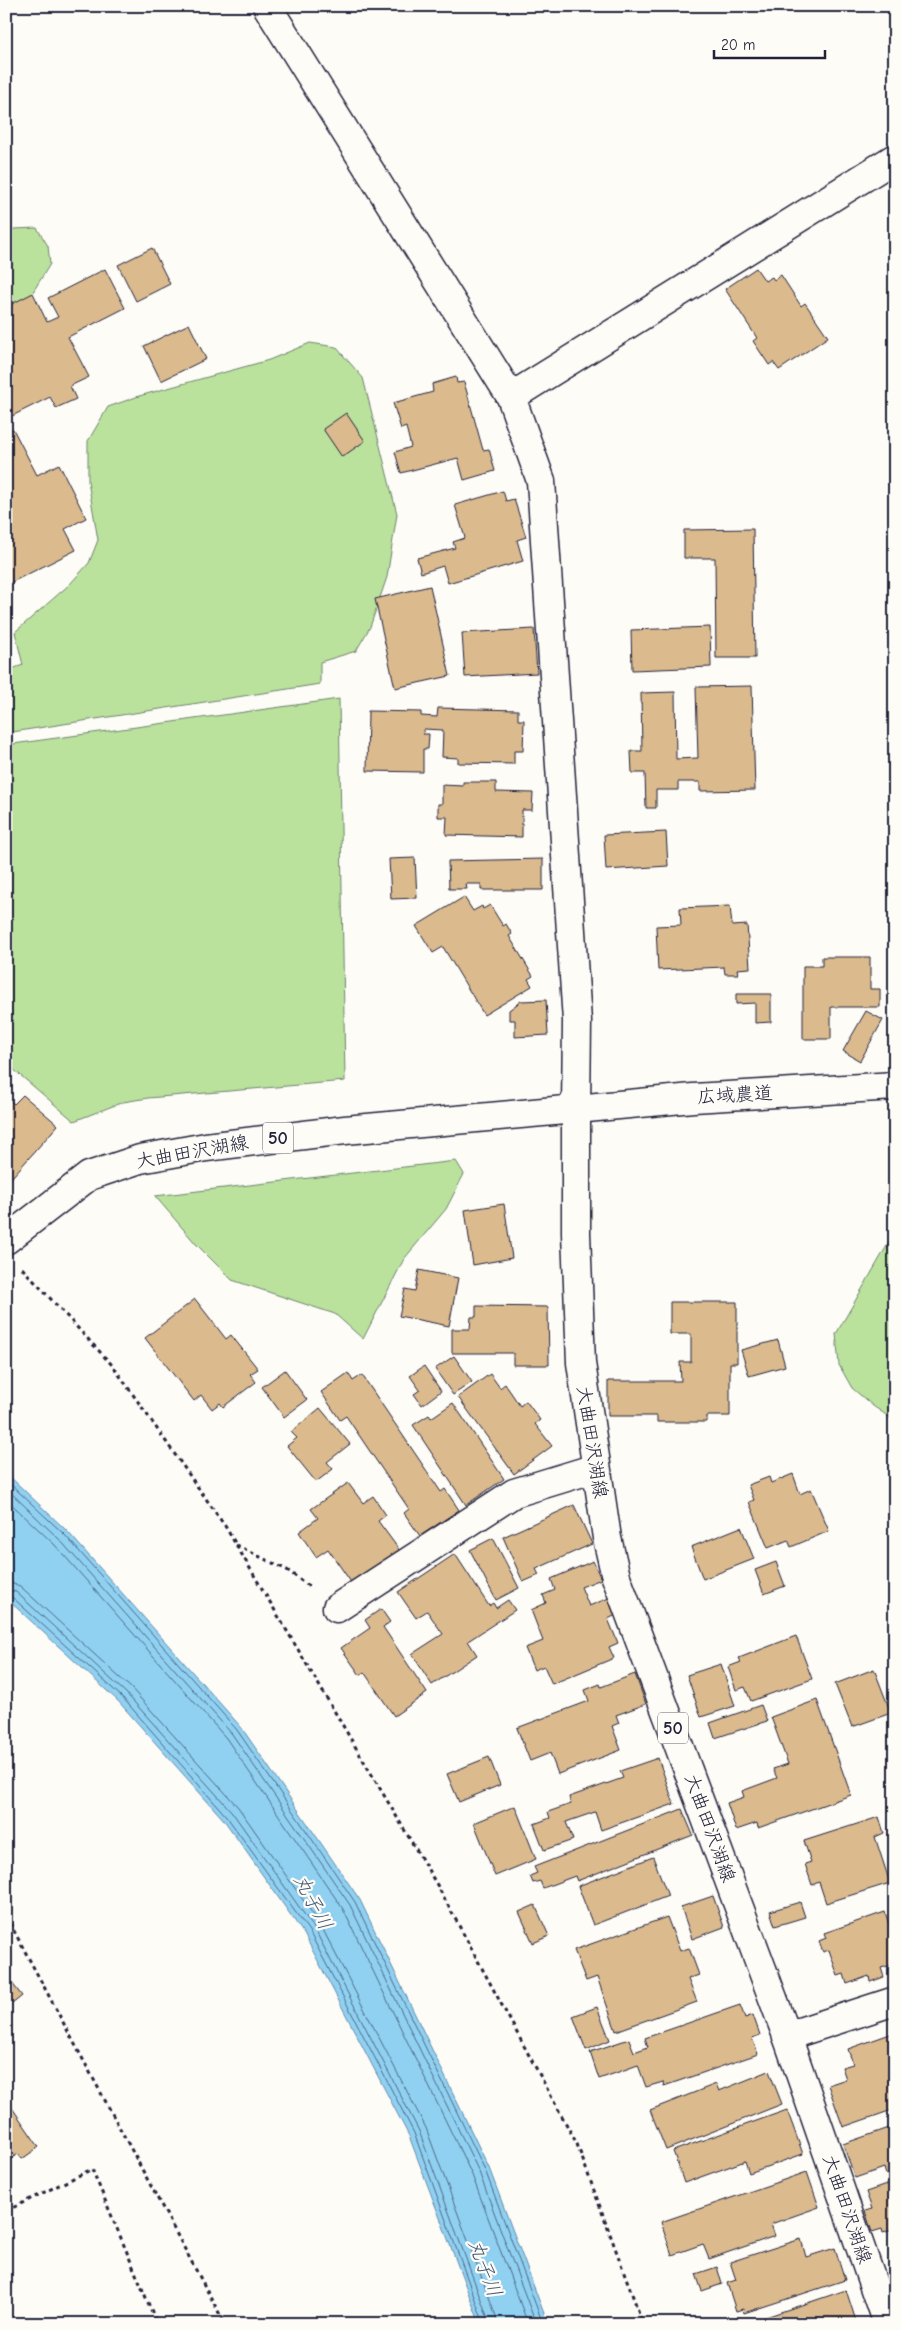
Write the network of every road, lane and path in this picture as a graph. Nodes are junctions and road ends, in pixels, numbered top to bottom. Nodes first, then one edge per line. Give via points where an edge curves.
1 (267, 6) edge
2 (895, 158) edge
3 (511, 397) junction
4 (895, 1086) edge
5 (576, 1109) junction
6 (6, 1240) edge
7 (20, 1266) dead end
8 (596, 1468) junction
9 (236, 1545) junction
10 (337, 1608) joint
11 (6, 1916) edge
12 (895, 2001) edge
13 (787, 2036) junction
14 (6, 2211) edge
15 (157, 2324) edge
16 (225, 2324) edge
17 (643, 2324) edge
18 (887, 2324) edge

1 - 3 street
2 - 3 street
3 - 5 street via 541,481 577,1021
4 - 5 street, 広域農道 via 693,1098
5 - 6 street, 大曲田沢湖線 / 50 via 345,1130 206,1147 140,1159 89,1176
5 - 8 street, 大曲田沢湖線 / 50 via 580,1364
7 - 9 path via 113,1366
8 - 10 street via 514,1493
8 - 13 street, 大曲田沢湖線 / 50 via 616,1577
9 - 10 path via 288,1570
9 - 17 path via 437,1885 578,2144
11 - 16 path
12 - 13 street
13 - 18 street, 大曲田沢湖線 / 50
14 - 15 path via 92,2169

